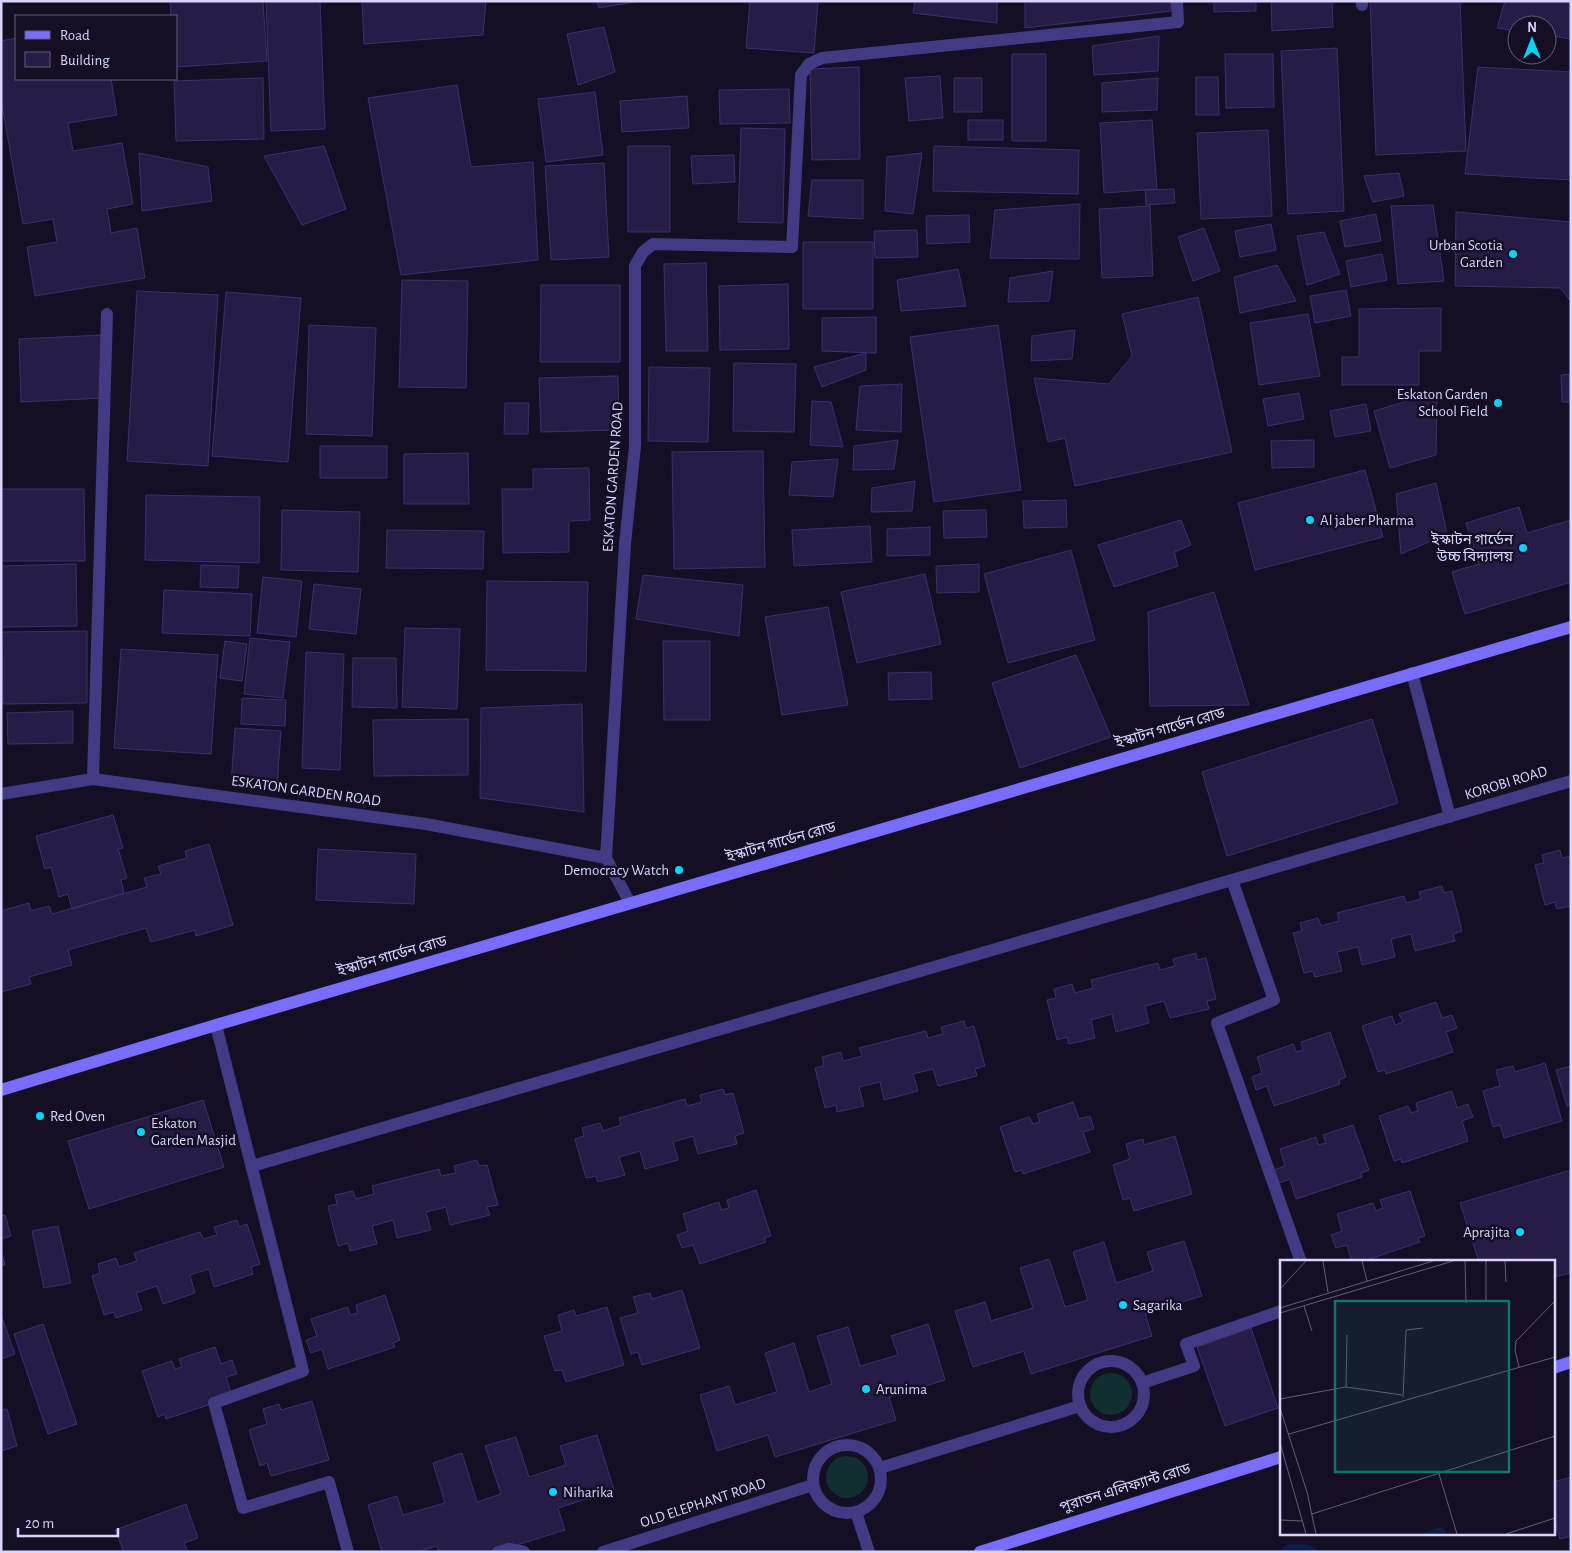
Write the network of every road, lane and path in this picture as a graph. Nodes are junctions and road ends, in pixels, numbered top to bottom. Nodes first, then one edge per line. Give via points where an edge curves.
1 (1177, 1) edge
2 (107, 314) dead end
3 (1571, 627) edge
4 (1412, 673) junction
5 (93, 779) junction
6 (1571, 781) edge
7 (1, 794) edge
8 (1450, 817) junction
9 (606, 858) junction
10 (1232, 880) junction
11 (630, 903) junction
12 (216, 1024) junction
13 (1, 1090) edge
14 (252, 1166) junction
15 (1301, 1260) edge
16 (1280, 1311) edge
17 (1571, 1362) edge
18 (1554, 1368) edge
19 (1142, 1384) junction
20 (1080, 1406) junction
21 (1280, 1457) edge
22 (880, 1468) junction
23 (813, 1485) junction
24 (856, 1512) junction
25 (348, 1552) edge
26 (498, 1552) edge
27 (524, 1552) edge
28 (603, 1552) edge
29 (868, 1552) edge
30 (980, 1552) edge

1 - 9 street, ESKATON GARDEN ROAD via 1178,22 822,58 809,64 801,75 792,247 653,244 643,252 635,266 635,446 625,544
2 - 5 street
3 - 4 main road, ইস্কাটন গার্ডেন রোড
4 - 8 street
4 - 11 main road, ইস্কাটন গার্ডেন রোড
5 - 7 street, ESKATON GARDEN ROAD
5 - 9 street, ESKATON GARDEN ROAD via 426,824
6 - 8 street, KOROBI ROAD
8 - 10 street, KOROBI ROAD
9 - 11 street
10 - 14 street, KOROBI ROAD
10 - 15 street via 1274,1000 1217,1023
11 - 12 main road, ইস্কাটন গার্ডেন রোড
12 - 13 main road, ইস্কাটন গার্ডেন রোড
12 - 14 street
14 - 25 street via 303,1371 214,1403 243,1508 329,1482
16 - 19 street via 1186,1344 1194,1366
17 - 18 main road
19 - 20 street via 1144,1392 1139,1412 1123,1425 1098,1424 1085,1415
19 - 20 street via 1129,1366 1110,1361 1100,1364 1090,1369 1079,1386
20 - 22 street
21 - 30 main road, পুরাতন এলিফ্যান্ট রোড
22 - 23 street via 867,1450 845,1444 834,1447 820,1458 813,1473
22 - 24 street via 882,1479 875,1500
23 - 24 street via 817,1495 829,1507 845,1513
23 - 28 street, OLD ELEPHANT ROAD
24 - 29 street
26 - 27 street via 509,1549

